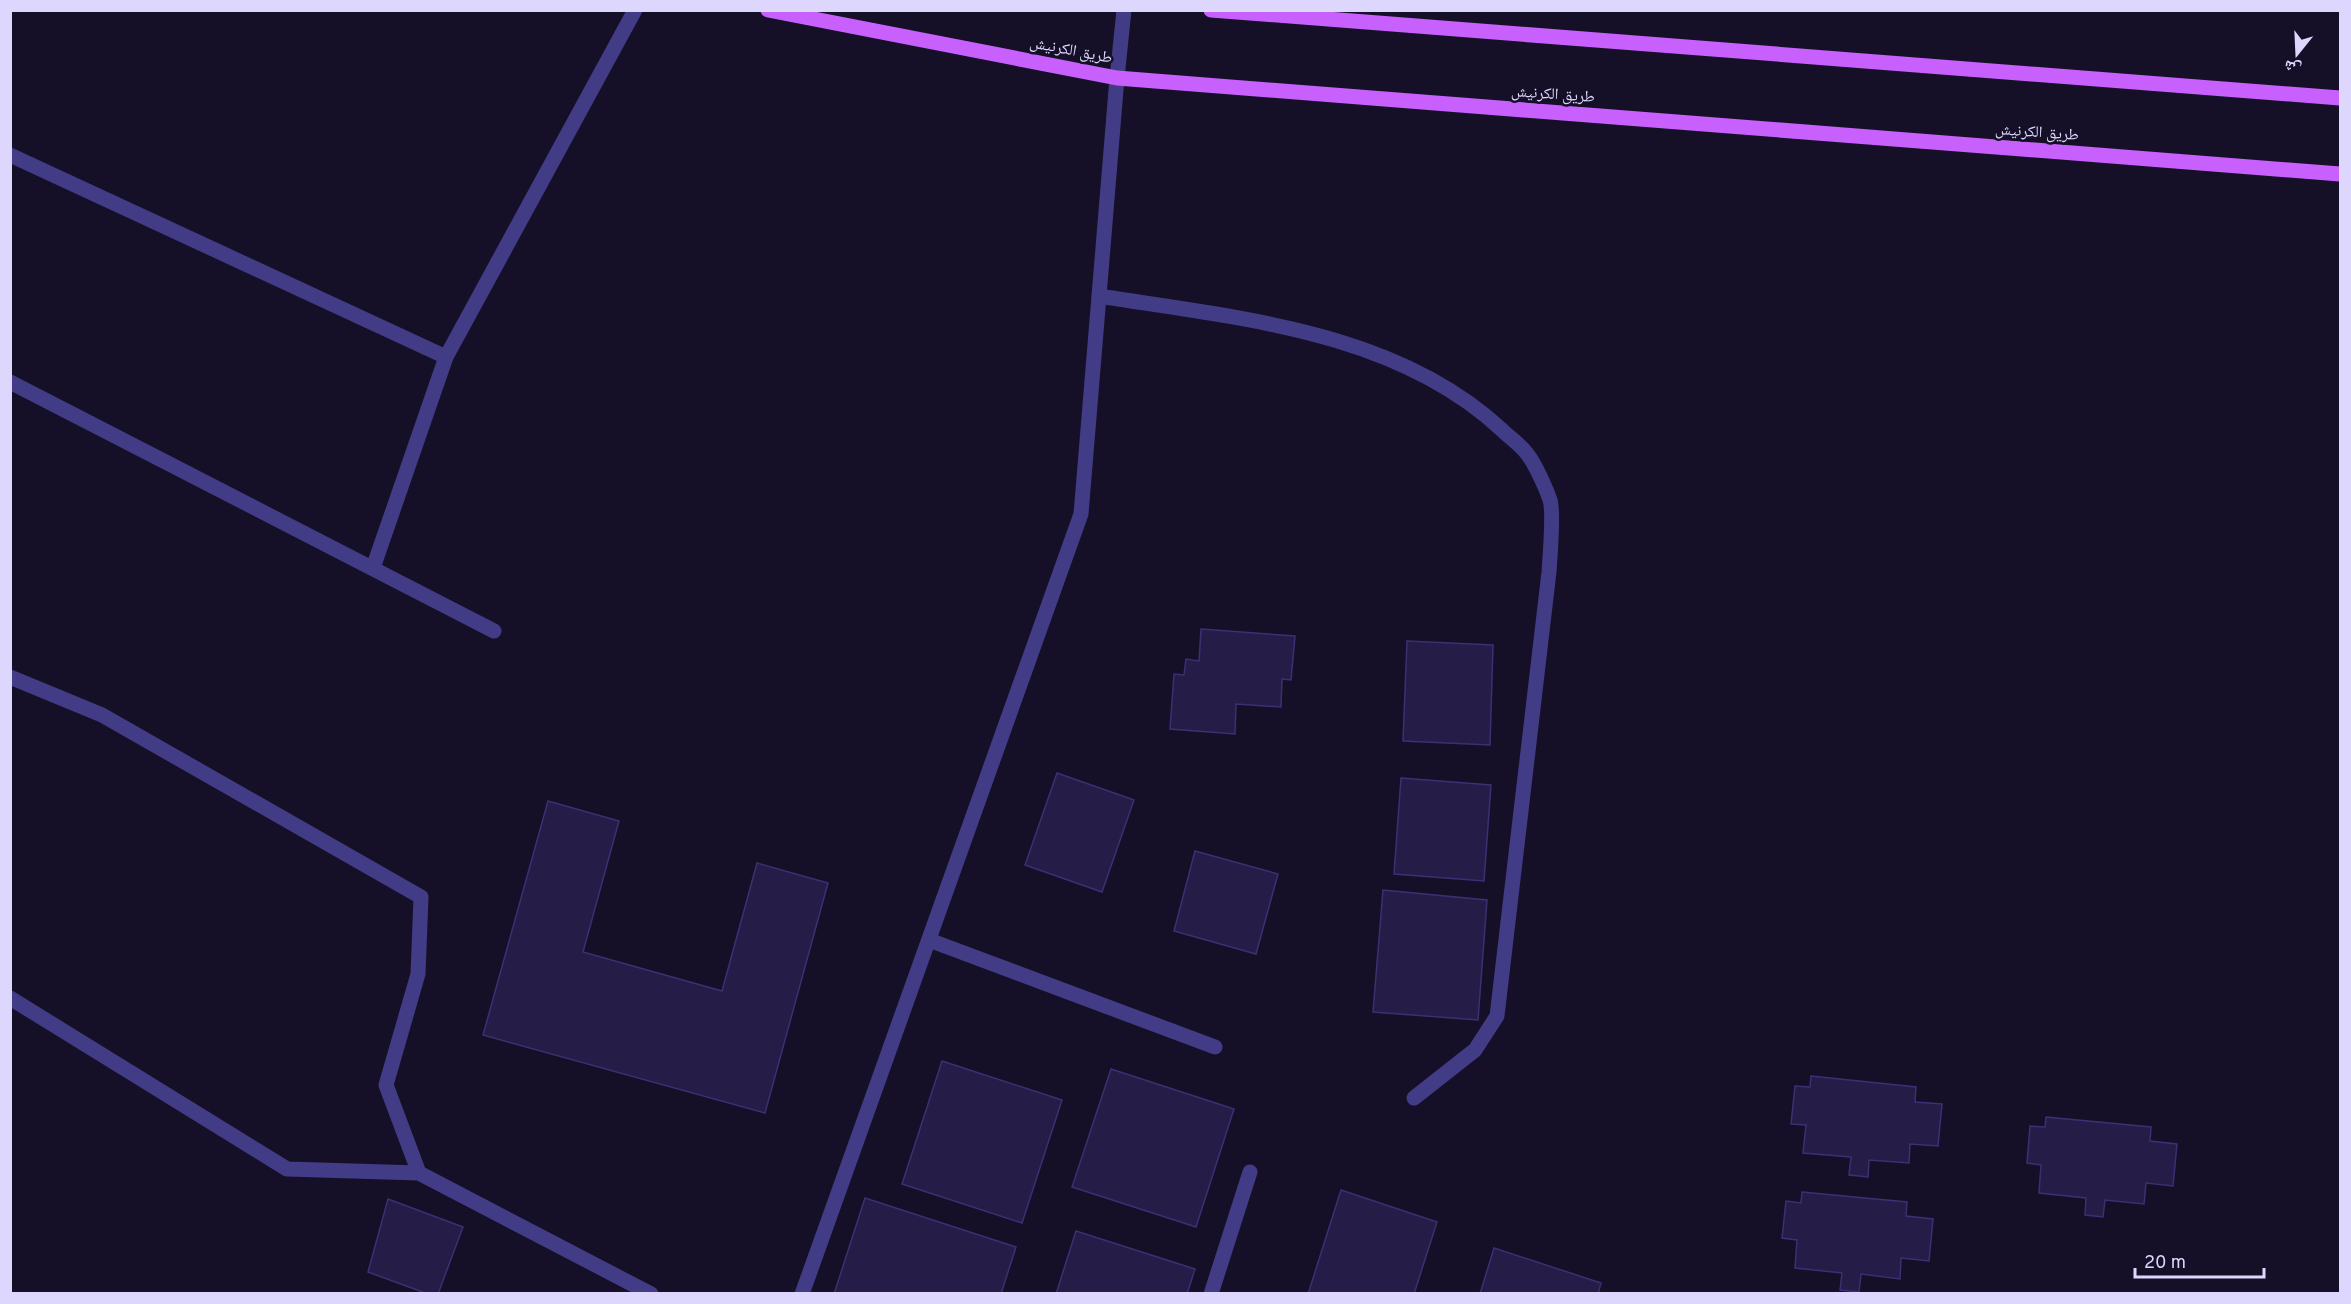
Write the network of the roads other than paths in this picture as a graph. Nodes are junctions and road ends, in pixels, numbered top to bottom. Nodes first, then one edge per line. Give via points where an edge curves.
1 (635, 10) edge
2 (768, 10) edge
3 (1124, 10) edge
4 (1211, 10) edge
5 (1117, 78) junction
6 (2340, 98) edge
7 (10, 155) edge
8 (2340, 174) edge
9 (1099, 296) junction
10 (446, 357) junction
11 (10, 382) edge
12 (373, 568) junction
13 (494, 631) dead end
14 (10, 677) edge
15 (929, 940) junction
16 (10, 998) edge
17 (1215, 1047) dead end
18 (1414, 1098) dead end
19 (1250, 1172) dead end
20 (419, 1173) junction
21 (651, 1293) edge
22 (802, 1293) edge
23 (1211, 1293) edge

1 - 10 street
2 - 5 main road, طريق الكرنيش
3 - 5 street
4 - 6 main road
5 - 8 main road, طريق الكرنيش
5 - 9 street
7 - 10 street
9 - 15 street via 1081,514
9 - 18 street via 1243,319 1349,345 1392,361 1484,413 1529,455 1551,501 1550,572 1497,1016 1475,1050
10 - 12 street
11 - 12 street
12 - 13 street
14 - 20 street via 102,715 421,897 418,974 386,1085
15 - 17 street
15 - 22 street
16 - 20 street via 287,1169
19 - 23 street
20 - 21 street

